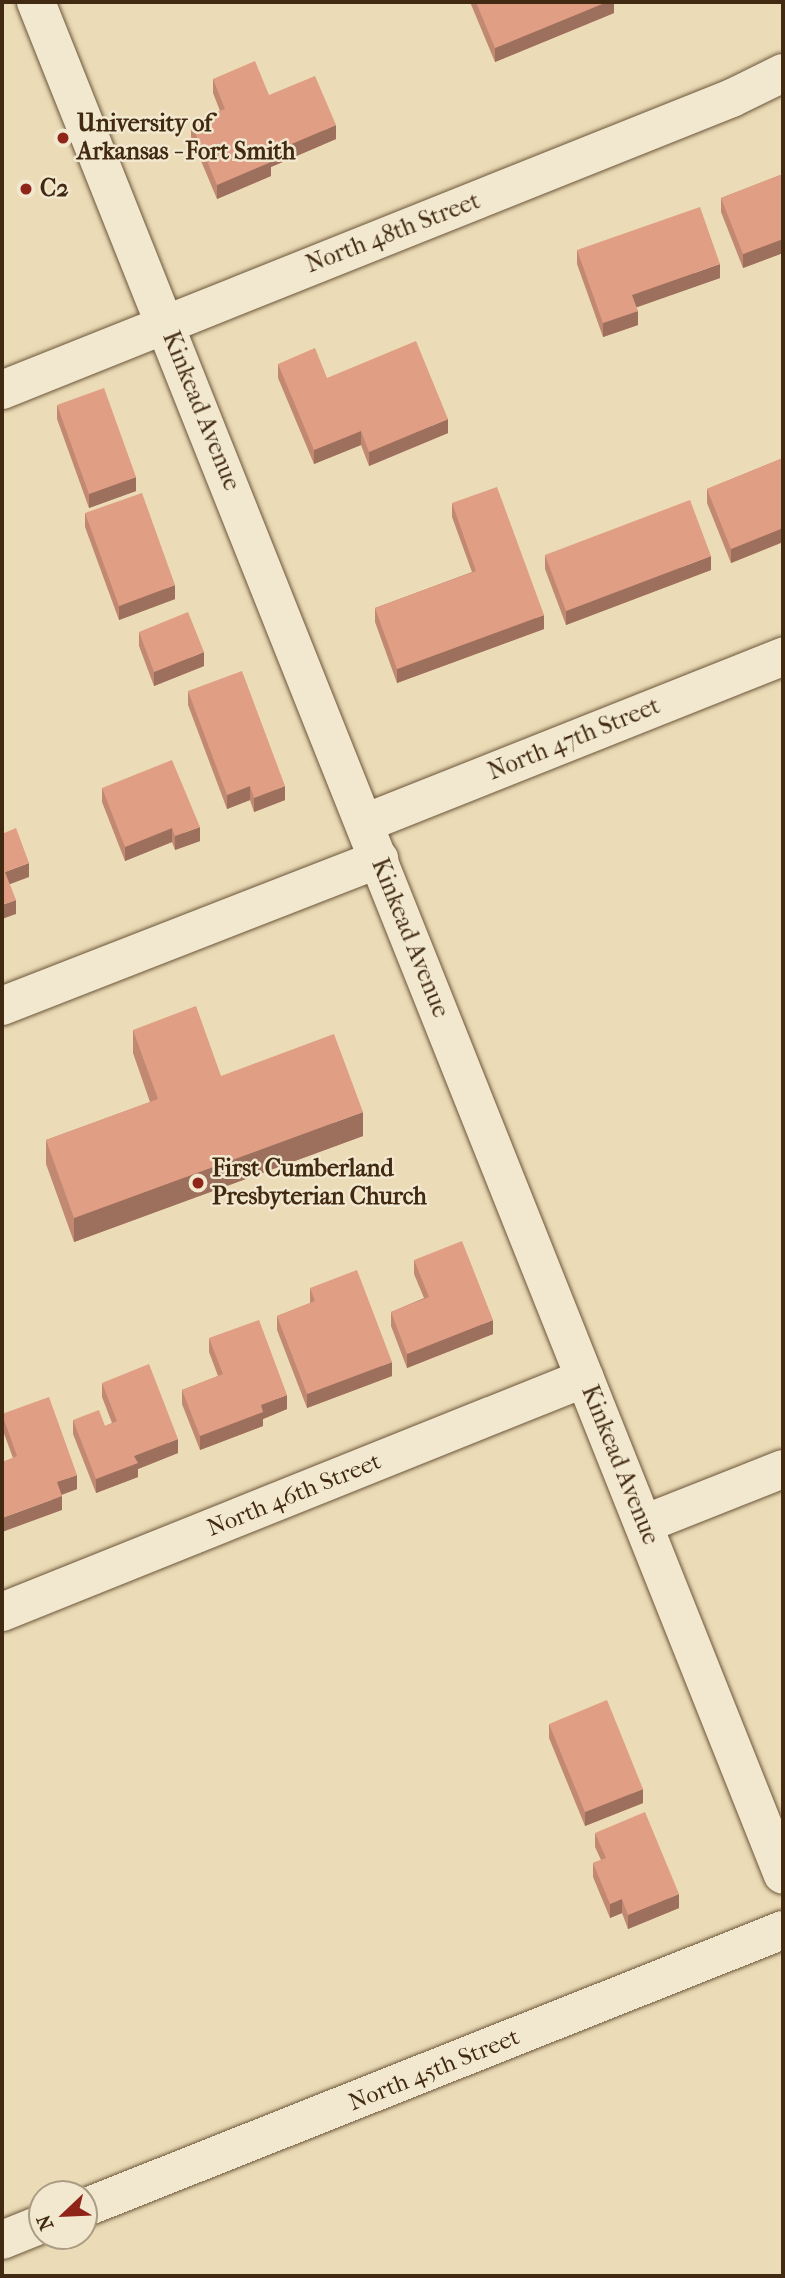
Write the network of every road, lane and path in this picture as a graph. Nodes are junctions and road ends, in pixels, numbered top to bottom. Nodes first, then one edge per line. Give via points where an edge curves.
1 (36, 2) edge
2 (783, 73) edge
3 (166, 324) junction
4 (2, 390) edge
5 (783, 657) edge
6 (365, 823) junction
7 (379, 859) junction
8 (2, 1006) edge
9 (585, 1378) junction
10 (783, 1469) edge
11 (644, 1524) junction
12 (2, 1612) edge
13 (783, 1875) edge
14 (783, 1930) edge
15 (98, 2202) edge
16 (28, 2230) edge
17 (2, 2240) edge

1 - 3 street, Kinkead Avenue
2 - 3 street, North 48th Street via 732,98
3 - 4 street, North 48th Street
3 - 6 street, Kinkead Avenue
5 - 6 street, North 47th Street
6 - 7 street, Kinkead Avenue
7 - 8 street
7 - 9 street, Kinkead Avenue
9 - 11 street, Kinkead Avenue
9 - 12 street, North 46th Street
10 - 11 street
11 - 13 street, Kinkead Avenue
14 - 15 street, North 45th Street
16 - 17 street

